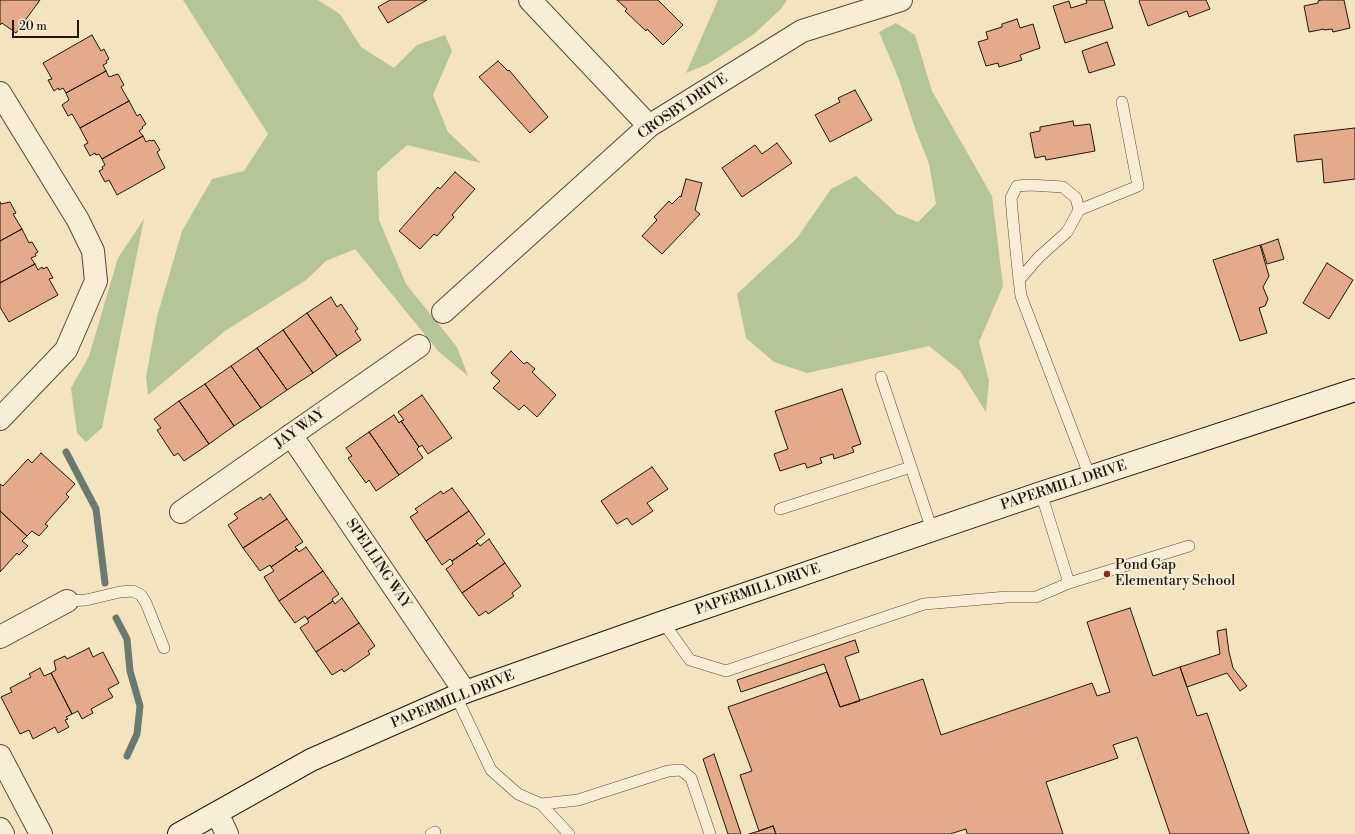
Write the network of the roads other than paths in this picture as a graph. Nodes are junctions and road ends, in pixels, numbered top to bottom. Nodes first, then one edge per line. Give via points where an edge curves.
1 (530, 0) edge
2 (901, 0) edge
3 (0, 93) edge
4 (1122, 102) dead end
5 (649, 126) junction
6 (1079, 210) junction
7 (1019, 280) junction
8 (443, 312) dead end
9 (419, 346) dead end
10 (881, 377) dead end
11 (1355, 390) edge
12 (2, 411) edge
13 (292, 435) junction
14 (911, 467) junction
15 (1090, 477) junction
16 (1041, 493) junction
17 (780, 509) dead end
18 (181, 512) dead end
19 (932, 530) junction
20 (1189, 546) dead end
21 (1069, 583) junction
22 (67, 601) joint
23 (663, 622) junction
24 (0, 637) edge
25 (164, 648) dead end
26 (461, 694) junction
27 (0, 756) edge
28 (542, 804) junction
29 (217, 813) junction
30 (0, 829) edge
31 (3, 834) edge
32 (41, 834) edge
33 (179, 834) edge
34 (227, 834) edge
35 (569, 834) edge
36 (710, 834) edge

1 - 5 street
2 - 5 street, CROSBY DRIVE via 802,31
3 - 12 street via 78,220 93,251 96,281 66,350
4 - 6 lane via 1138,186
5 - 8 street, CROSBY DRIVE
6 - 7 lane via 1067,232 1039,257
6 - 7 lane via 1076,198 1063,187 1017,186 1012,198
7 - 15 lane via 1021,296
9 - 13 street, JAY WAY
10 - 14 lane
11 - 15 street, PAPERMILL DRIVE
13 - 18 street, JAY WAY
13 - 26 street, SPELLING WAY
14 - 17 lane
14 - 19 lane
15 - 16 street, PAPERMILL DRIVE
16 - 19 street, PAPERMILL DRIVE
16 - 21 lane
19 - 23 street, PAPERMILL DRIVE
20 - 21 lane
21 - 23 lane via 1036,597 924,604 726,671 690,660
22 - 24 street
22 - 25 lane via 133,591 141,595 146,603
23 - 26 street, PAPERMILL DRIVE
26 - 28 lane via 491,770 518,794
26 - 29 street, PAPERMILL DRIVE via 310,760
27 - 32 street
28 - 35 lane
28 - 36 lane via 578,800 668,771 681,770 690,778
29 - 33 street, PAPERMILL DRIVE
29 - 34 street
30 - 31 street

